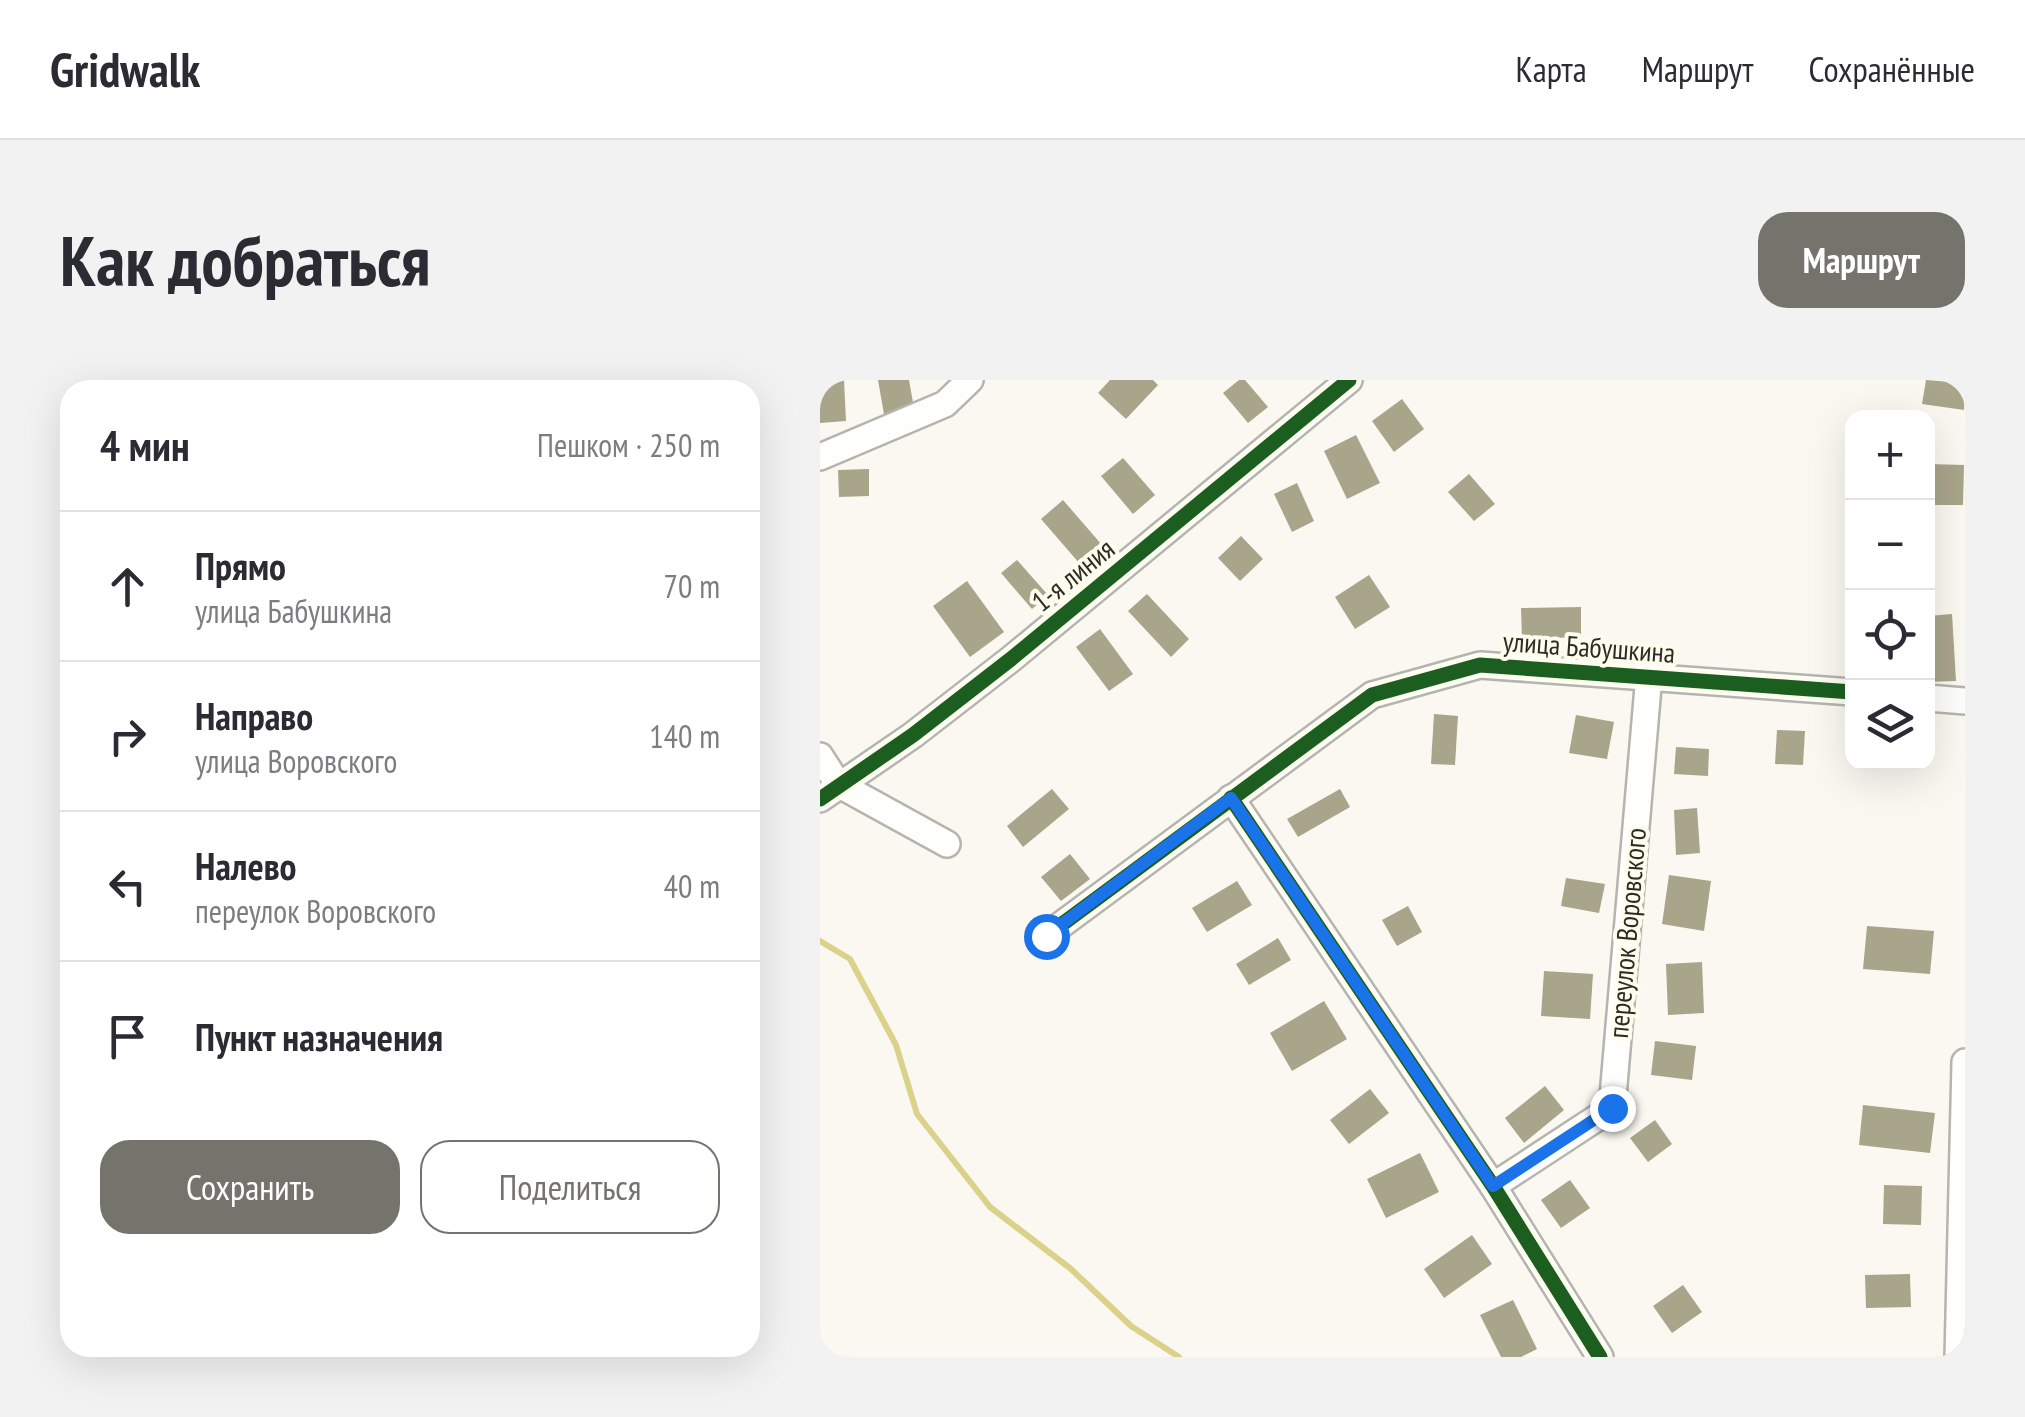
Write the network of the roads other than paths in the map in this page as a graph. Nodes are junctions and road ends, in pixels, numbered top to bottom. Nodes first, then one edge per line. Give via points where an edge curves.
1 (970, 380) edge
2 (1349, 380) edge
3 (820, 456) edge
4 (1649, 675) junction
5 (1845, 691) edge
6 (1935, 699) edge
7 (1965, 702) edge
8 (820, 756) edge
9 (829, 791) edge
10 (1231, 798) junction
11 (948, 844) dead end
12 (1046, 936) dead end
13 (1965, 1062) edge
14 (1493, 1186) junction
15 (1600, 1357) edge
16 (1958, 1357) edge

1 - 3 street via 944,404
2 - 9 street, 1-я линия via 1011,658
4 - 5 street, улица Бабушкина
4 - 10 street, улица Бабушкина via 1480,665 1372,695
4 - 14 street, переулок Воровского via 1612,1108
6 - 7 street
8 - 9 street
9 - 11 street
10 - 12 street, улица Бабушкина
10 - 14 street
13 - 16 street
14 - 15 street

